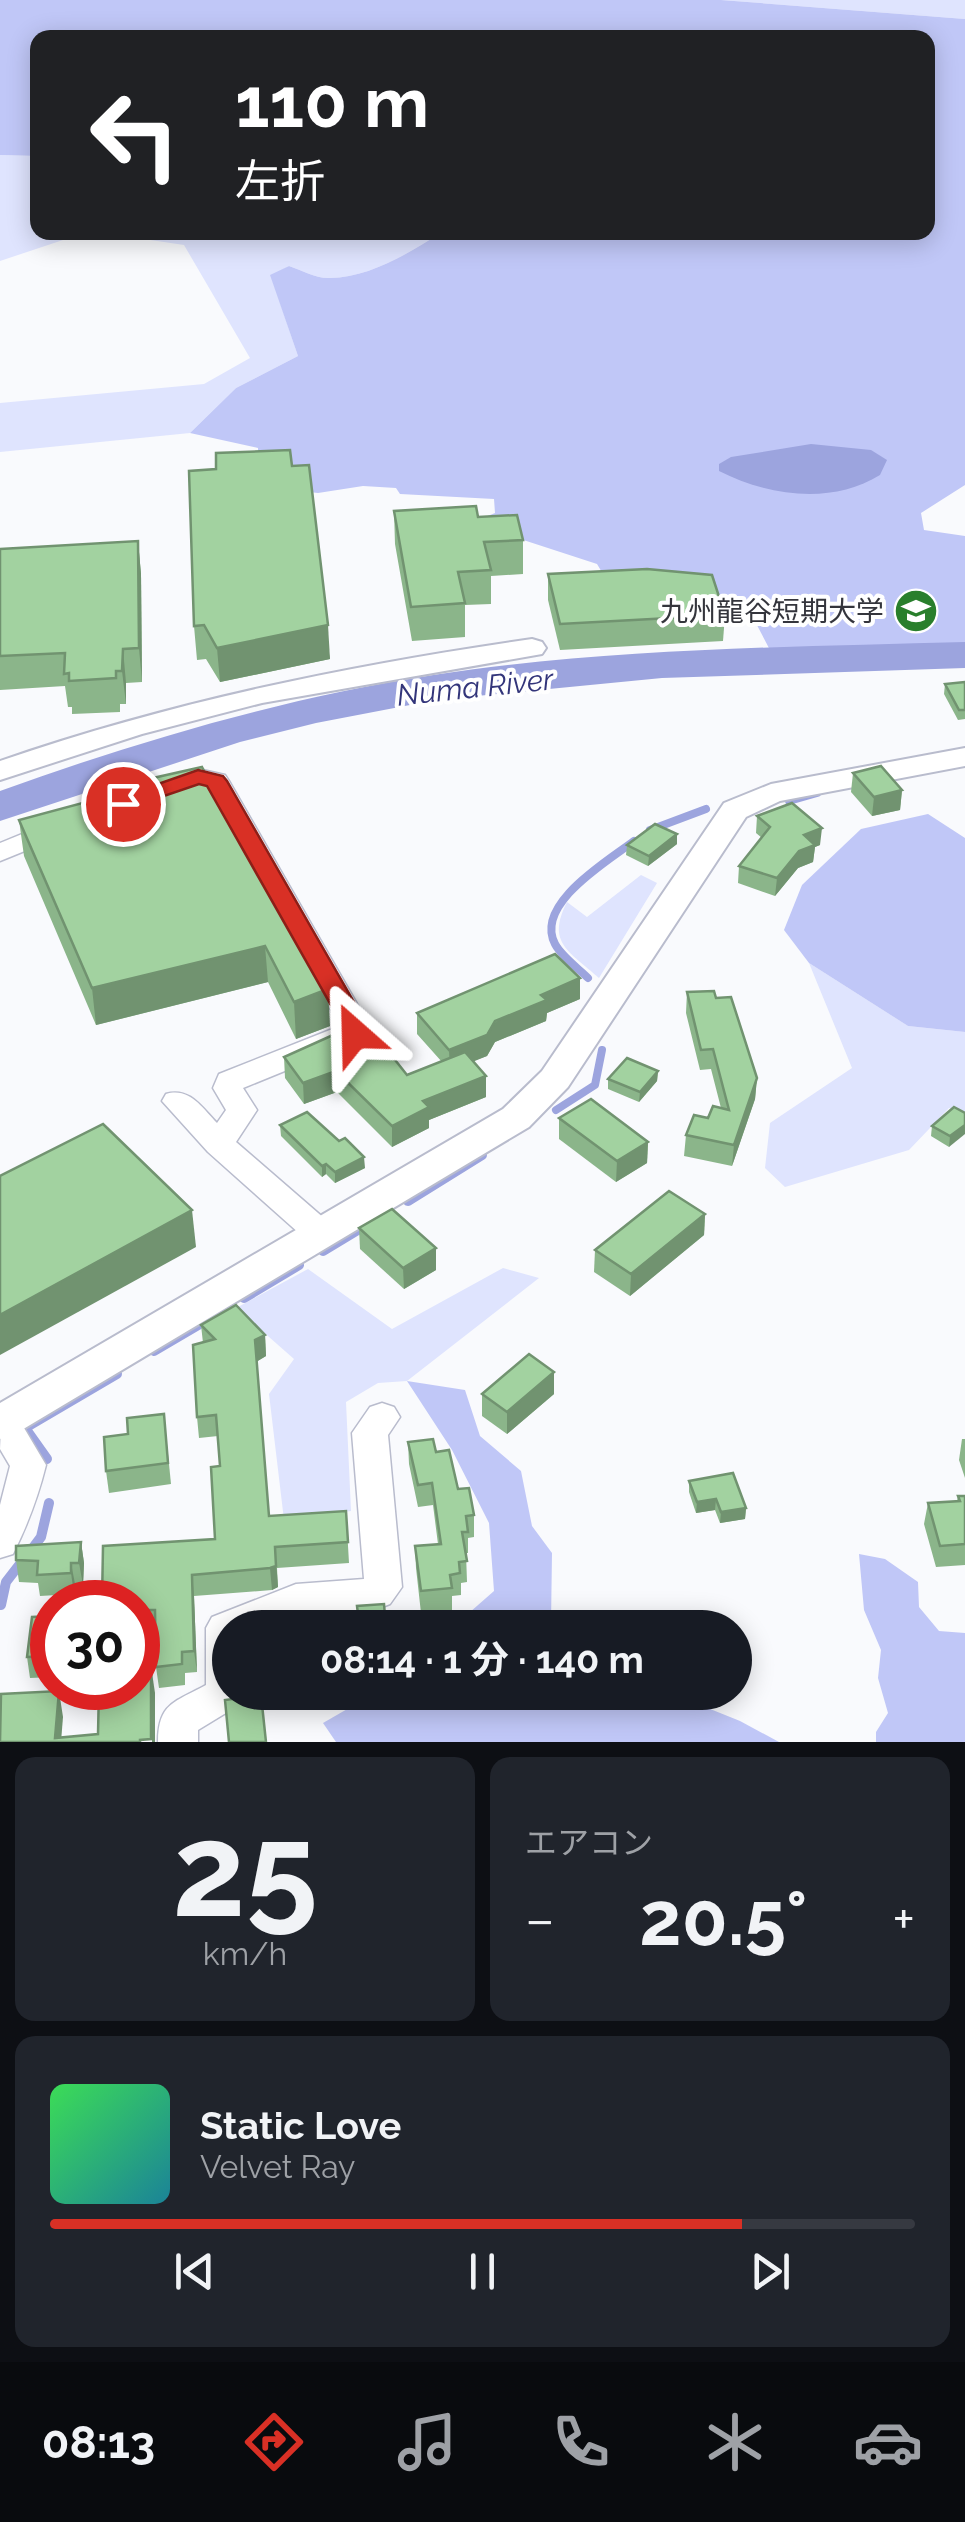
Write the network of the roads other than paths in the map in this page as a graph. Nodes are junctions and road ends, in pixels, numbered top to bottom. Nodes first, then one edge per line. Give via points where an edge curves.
1 (532, 648) dead end
2 (965, 757) edge
3 (0, 771) edge
4 (142, 797) edge
5 (86, 817) edge
6 (0, 853) edge
7 (177, 1102) dead end
8 (219, 1144) junction
9 (321, 1234) junction
10 (382, 1418) dead end
11 (1, 1422) edge
12 (0, 1543) edge
13 (178, 1742) edge

1 - 3 street via 276,688 90,738
2 - 9 street via 771,793 735,810 555,1079 516,1118
4 - 8 street via 198,777 216,781 358,1030 230,1081 242,1110
5 - 6 street
7 - 8 street
8 - 9 street
9 - 11 street
10 - 13 street via 370,1433 383,1587 377,1593 296,1600 225,1628 225,1693 178,1721
11 - 12 street via 28,1464

